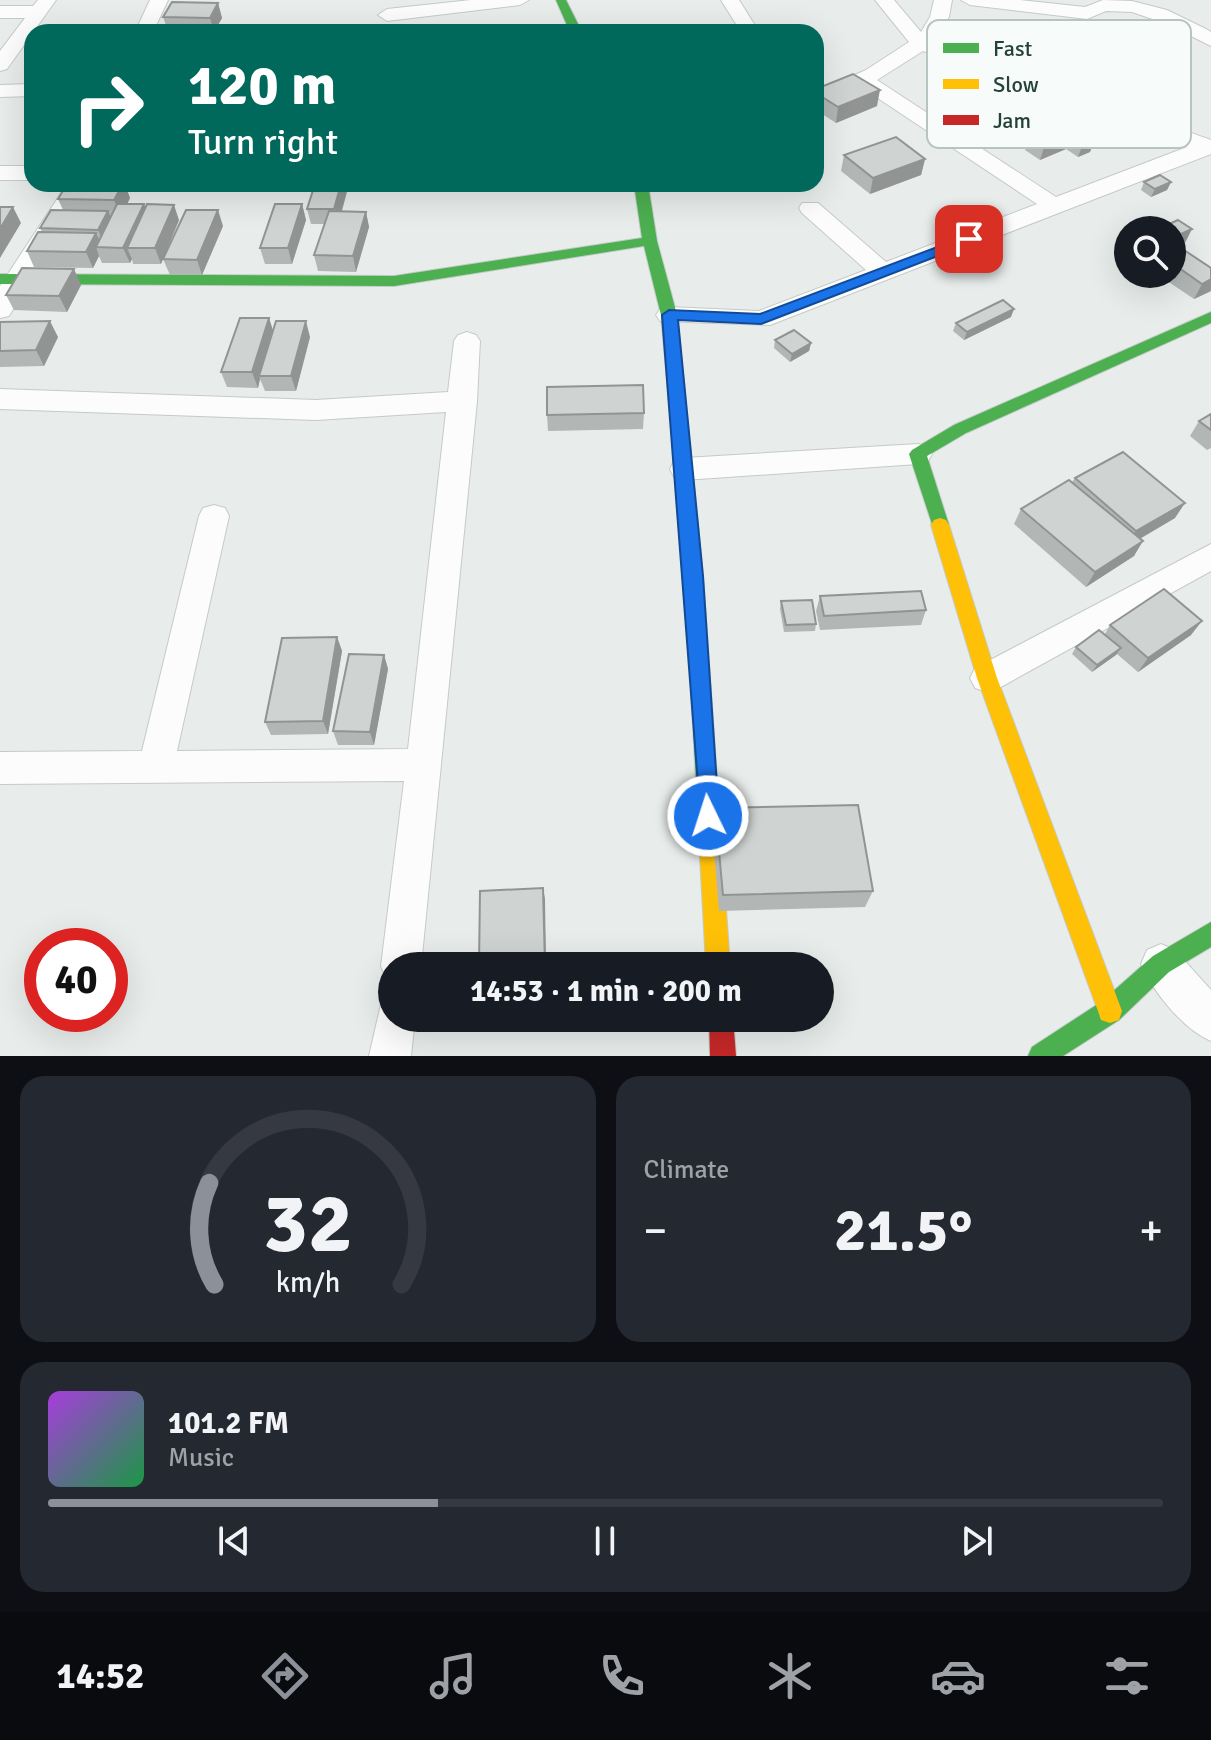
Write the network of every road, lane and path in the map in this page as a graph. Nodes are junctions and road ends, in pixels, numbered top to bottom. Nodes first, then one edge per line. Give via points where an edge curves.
1 (159, 0) edge
2 (520, 0) edge
3 (561, 0) edge
4 (730, 0) edge
5 (884, 0) edge
6 (943, 0) edge
7 (970, 0) edge
8 (1099, 3) edge
9 (42, 6) edge
10 (0, 12) edge
11 (387, 15) dead end
12 (938, 20) edge
13 (1179, 20) edge
14 (29, 24) edge
15 (148, 24) edge
16 (572, 24) edge
17 (745, 24) edge
18 (1191, 28) edge
19 (24, 31) edge
20 (927, 34) edge
21 (1211, 40) edge
22 (920, 43) junction
23 (927, 46) edge
24 (0, 65) edge
25 (865, 81) junction
26 (24, 90) edge
27 (0, 91) edge
28 (824, 96) edge
29 (927, 122) edge
30 (1209, 147) edge
31 (967, 148) edge
32 (0, 173) edge
33 (24, 173) edge
34 (72, 192) edge
35 (642, 192) edge
36 (1055, 206) junction
37 (810, 208) dead end
38 (650, 241) junction
39 (883, 272) junction
40 (8, 279) edge
41 (0, 310) edge
42 (669, 315) junction
43 (1211, 317) edge
44 (467, 341) dead end
45 (0, 399) edge
46 (463, 401) junction
47 (918, 454) junction
48 (684, 469) junction
49 (214, 516) dead end
50 (1211, 556) edge
51 (987, 678) junction
52 (424, 765) junction
53 (156, 766) junction
54 (0, 768) edge
55 (1211, 934) edge
56 (403, 952) edge
57 (717, 952) edge
58 (1161, 964) junction
59 (1110, 1011) junction
60 (1211, 1021) edge
61 (393, 1032) edge
62 (722, 1032) edge
63 (390, 1056) edge
64 (723, 1056) edge
65 (1041, 1056) edge

1 - 15 street
2 - 11 street
3 - 16 street
4 - 17 street
5 - 22 street
6 - 12 street
7 - 8 street via 1087,13
8 - 13 street
9 - 10 street
9 - 14 street
18 - 21 street
19 - 24 street
20 - 22 street
22 - 23 street
22 - 25 street
25 - 28 street
25 - 29 street
26 - 27 street
30 - 36 street
31 - 36 street
32 - 33 street
34 - 40 street
35 - 38 street
36 - 39 street
37 - 39 street
38 - 40 street via 394,281
38 - 42 street
39 - 42 street via 761,319
40 - 41 street
42 - 48 street
43 - 47 street via 960,429
44 - 46 street
45 - 46 street via 316,410
46 - 52 street
47 - 48 street
47 - 51 street
48 - 57 street
49 - 53 street
50 - 51 street
51 - 59 street
52 - 53 street
52 - 56 street
53 - 54 street
55 - 58 street
58 - 59 street
58 - 60 street
59 - 65 street
61 - 63 street
62 - 64 street

